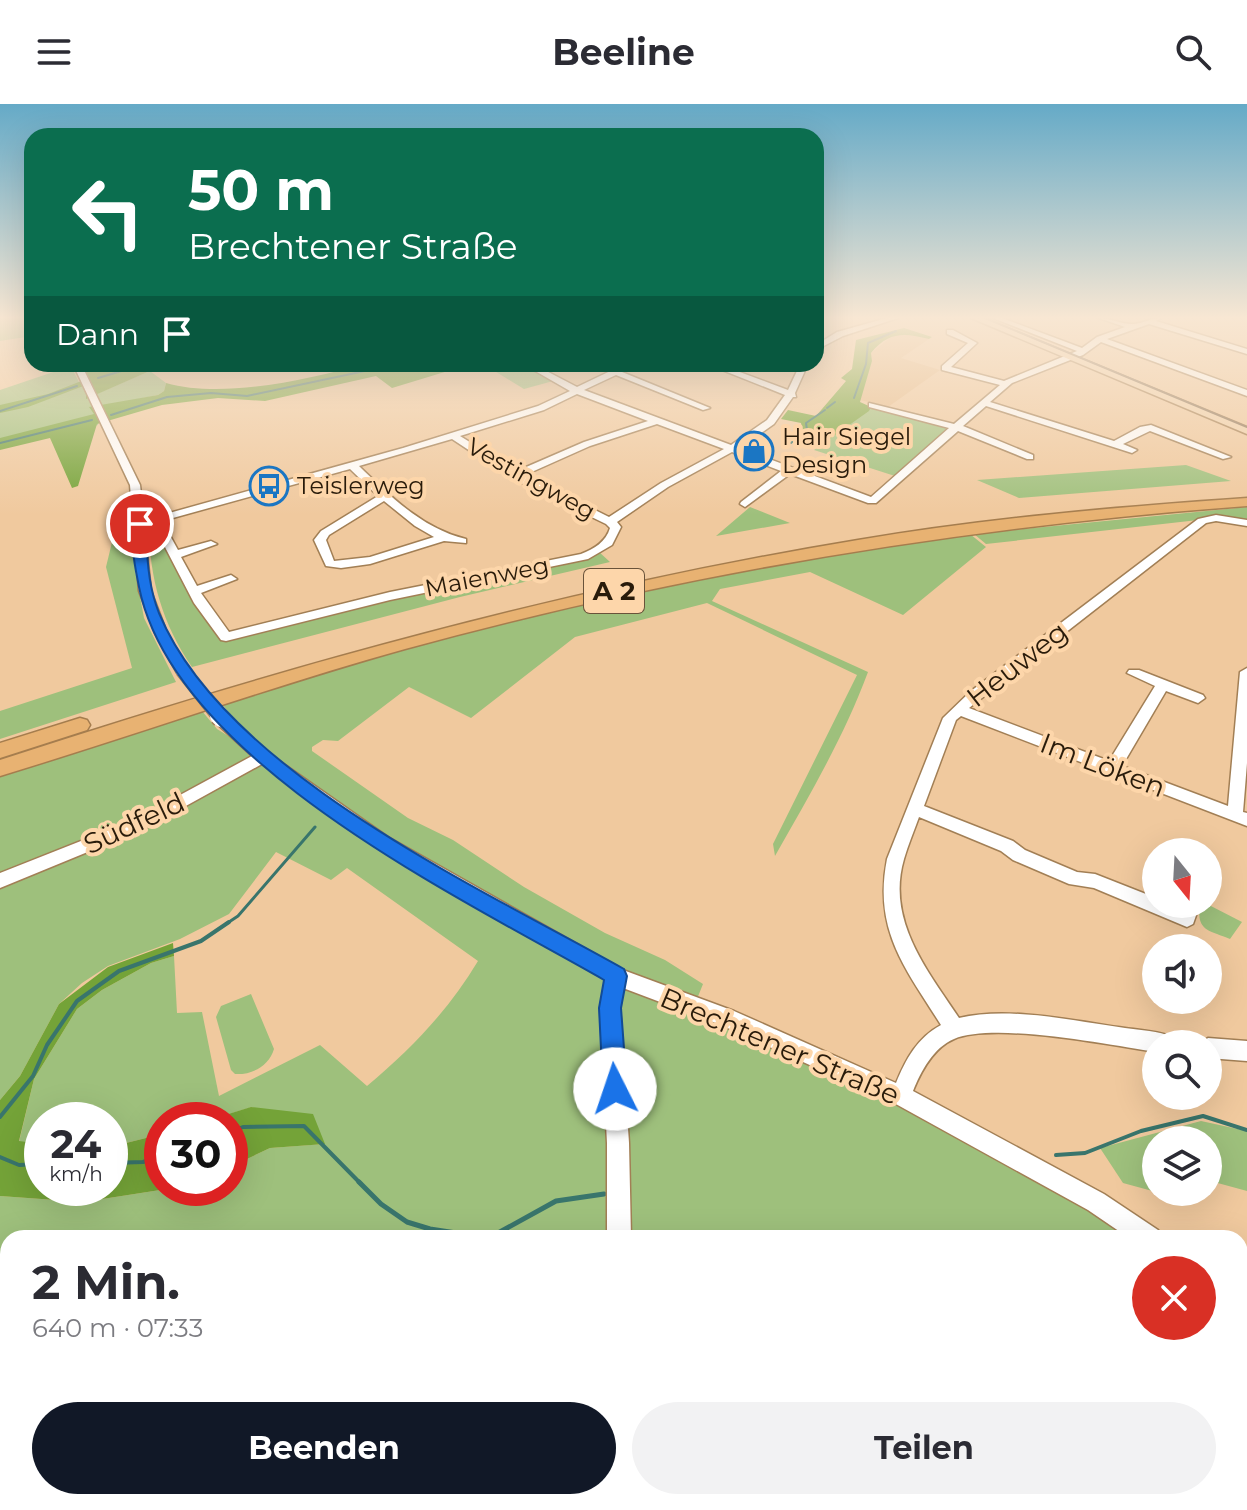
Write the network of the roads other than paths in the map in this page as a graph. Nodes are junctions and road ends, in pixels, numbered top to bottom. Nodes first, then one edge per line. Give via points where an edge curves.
1 (86, 384) edge
2 (563, 384) edge
3 (592, 384) edge
4 (645, 384) edge
5 (763, 384) edge
6 (797, 384) edge
7 (1006, 384) edge
8 (1134, 384) edge
9 (1221, 384) edge
10 (577, 391) junction
11 (1247, 393) edge
12 (793, 395) junction
13 (985, 403) junction
14 (872, 405) dead end
15 (706, 408) dead end
16 (656, 421) junction
17 (958, 428) junction
18 (1247, 431) edge
19 (454, 436) junction
20 (1116, 444) junction
21 (732, 450) junction
22 (1132, 450) dead end
23 (1030, 457) dead end
24 (1226, 457) dead end
25 (352, 465) junction
26 (787, 471) junction
27 (515, 476) junction
28 (1247, 493) edge
29 (383, 497) junction
30 (1247, 502) edge
31 (745, 504) dead end
32 (156, 520) junction
33 (610, 522) junction
34 (1247, 523) edge
35 (140, 524) junction
36 (444, 537) junction
37 (462, 541) dead end
38 (211, 544) dead end
39 (175, 555) junction
40 (231, 579) dead end
41 (194, 591) junction
42 (1247, 672) edge
43 (1134, 673) dead end
44 (1163, 685) junction
45 (1247, 686) edge
46 (1198, 698) dead end
47 (959, 710) junction
48 (0, 751) edge
49 (263, 757) junction
50 (0, 768) edge
51 (1113, 768) junction
52 (915, 809) junction
53 (1241, 818) edge
54 (0, 881) edge
55 (1142, 900) edge
56 (616, 976) junction
57 (954, 1028) junction
58 (1142, 1041) edge
59 (1222, 1049) edge
60 (1247, 1051) edge
61 (901, 1096) junction
62 (619, 1230) edge
63 (1138, 1230) edge

1 - 35 street, Brechtener Straße via 135,485
2 - 10 street
3 - 10 street
4 - 15 street
5 - 12 street
6 - 12 street
7 - 13 street
8 - 18 main road
9 - 11 street
10 - 16 street
10 - 19 street
12 - 21 street via 763,430
13 - 17 street
13 - 20 street
14 - 17 street
16 - 21 street
16 - 27 street
17 - 23 street
17 - 26 street via 872,501
19 - 25 street
19 - 27 street, Vestingweg
20 - 22 street
20 - 24 street via 1151,428
21 - 26 street
21 - 33 street via 673,480
25 - 29 street
25 - 32 street
26 - 31 street
27 - 33 street, Vestingweg
28 - 48 highway, A 2 via 951,520 631,575 300,657
29 - 36 street
29 - 36 street via 325,533 320,540 330,564 408,550
30 - 50 highway, A 2 via 959,529 646,584 353,657
32 - 35 street
32 - 39 street
33 - 41 street, Maienweg via 616,527 611,540 584,557 390,596 226,637
34 - 47 street, Heuweg via 1202,521
35 - 49 street, Brechtener Straße, bridge via 145,591 161,633 221,719
36 - 37 street
38 - 39 street
39 - 41 street
40 - 41 street
42 - 45 street
43 - 44 street
44 - 46 street
44 - 51 street
45 - 53 street
47 - 51 street, Im Löken
47 - 52 street, Heuweg via 950,718
49 - 54 street, Südfeld via 140,824
49 - 56 street, Brechtener Straße via 382,842
51 - 53 street, Im Löken
52 - 55 street via 1075,879 1095,881
52 - 57 street, Heuweg via 889,880 890,911 901,942
56 - 61 street, Brechtener Straße via 727,1018
56 - 62 street via 610,1008
57 - 58 street via 1017,1024
57 - 61 street via 930,1043 913,1063
59 - 60 street
61 - 63 street, Brechtener Straße

